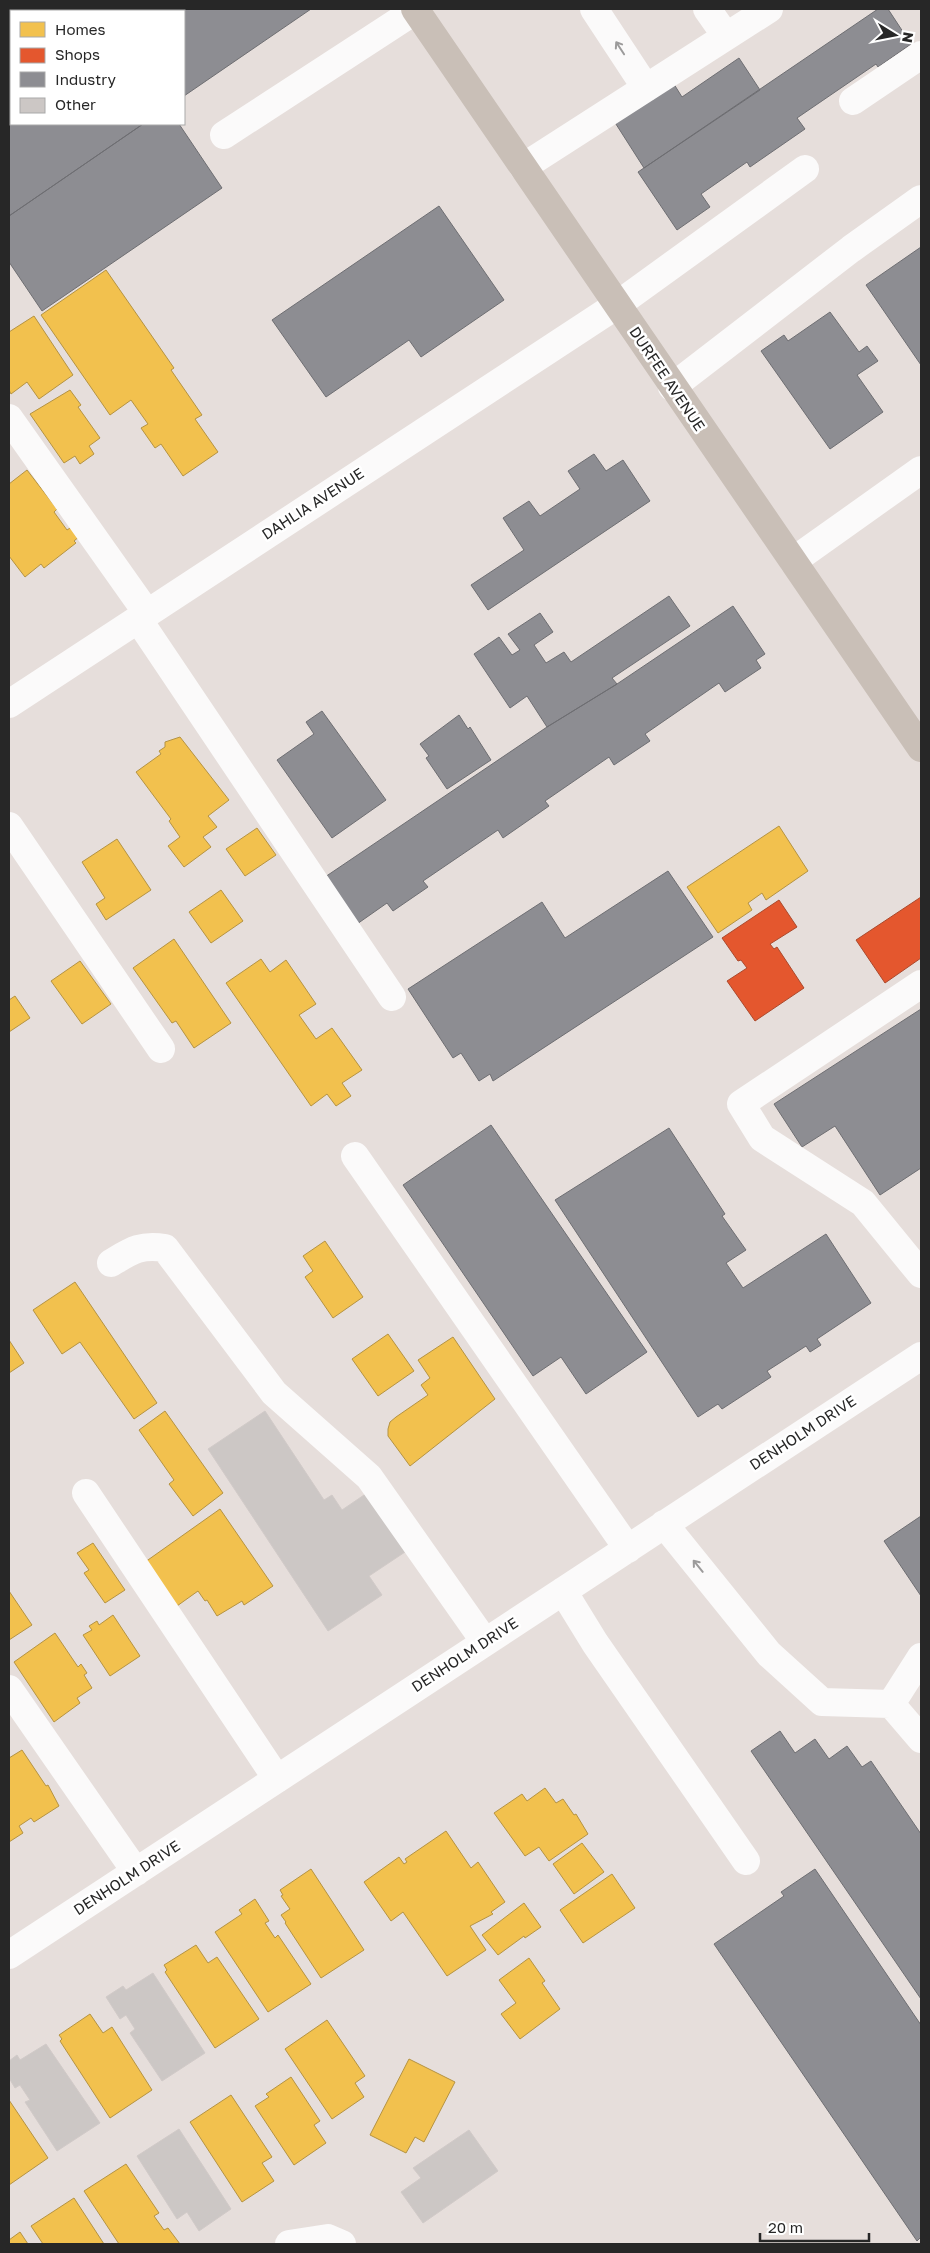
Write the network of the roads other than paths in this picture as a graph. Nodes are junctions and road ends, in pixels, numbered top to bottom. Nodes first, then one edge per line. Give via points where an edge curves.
1 (594, 9) edge
2 (707, 9) edge
3 (769, 9) edge
4 (415, 10) edge
5 (726, 36) junction
6 (921, 56) edge
7 (646, 88) junction
8 (853, 101) dead end
9 (224, 136) dead end
10 (522, 167) junction
11 (805, 168) dead end
12 (921, 199) edge
13 (617, 305) junction
14 (672, 387) junction
15 (9, 418) edge
16 (921, 470) edge
17 (793, 561) junction
18 (142, 616) junction
19 (9, 704) edge
20 (921, 748) edge
21 (9, 826) edge
22 (921, 984) edge
23 (392, 997) dead end
24 (161, 1050) dead end
25 (355, 1156) dead end
26 (111, 1263) dead end
27 (921, 1274) edge
28 (921, 1356) edge
29 (86, 1493) dead end
30 (664, 1524) junction
31 (628, 1549) junction
32 (563, 1591) junction
33 (485, 1642) junction
34 (921, 1657) edge
35 (9, 1689) edge
36 (891, 1704) junction
37 (921, 1740) edge
38 (277, 1779) junction
39 (746, 1861) dead end
40 (136, 1872) junction
41 (9, 1955) edge
42 (289, 2244) edge
43 (342, 2244) edge

7 -> 1 street
2 - 5 street
3 - 5 street
4 - 9 street
4 - 10 main road, DURFEE AVENUE
5 - 7 street
6 - 8 street
7 - 10 street
10 - 13 main road, DURFEE AVENUE
11 - 13 street, DAHLIA AVENUE
12 - 14 street via 851,248
13 - 14 main road, DURFEE AVENUE
13 - 18 street, DAHLIA AVENUE
14 - 17 main road, DURFEE AVENUE
15 - 18 street
16 - 17 street
17 - 20 main road, DURFEE AVENUE
18 - 19 street, DAHLIA AVENUE
18 - 23 street
21 - 24 street
22 - 27 street via 741,1104 762,1138 863,1203
25 - 31 street
26 - 33 street via 134,1249 150,1245 165,1248 274,1393 369,1477
28 - 30 street, DENHOLM DRIVE
29 - 38 street
30 - 31 street, DENHOLM DRIVE
36 -> 30 street via 822,1702 769,1654
31 - 32 street, DENHOLM DRIVE
32 - 33 street, DENHOLM DRIVE
32 - 39 street via 595,1643
33 - 38 street, DENHOLM DRIVE
34 - 36 street
35 - 40 street
36 - 37 street
38 - 40 street, DENHOLM DRIVE
40 - 41 street, DENHOLM DRIVE
42 - 43 street via 328,2238

